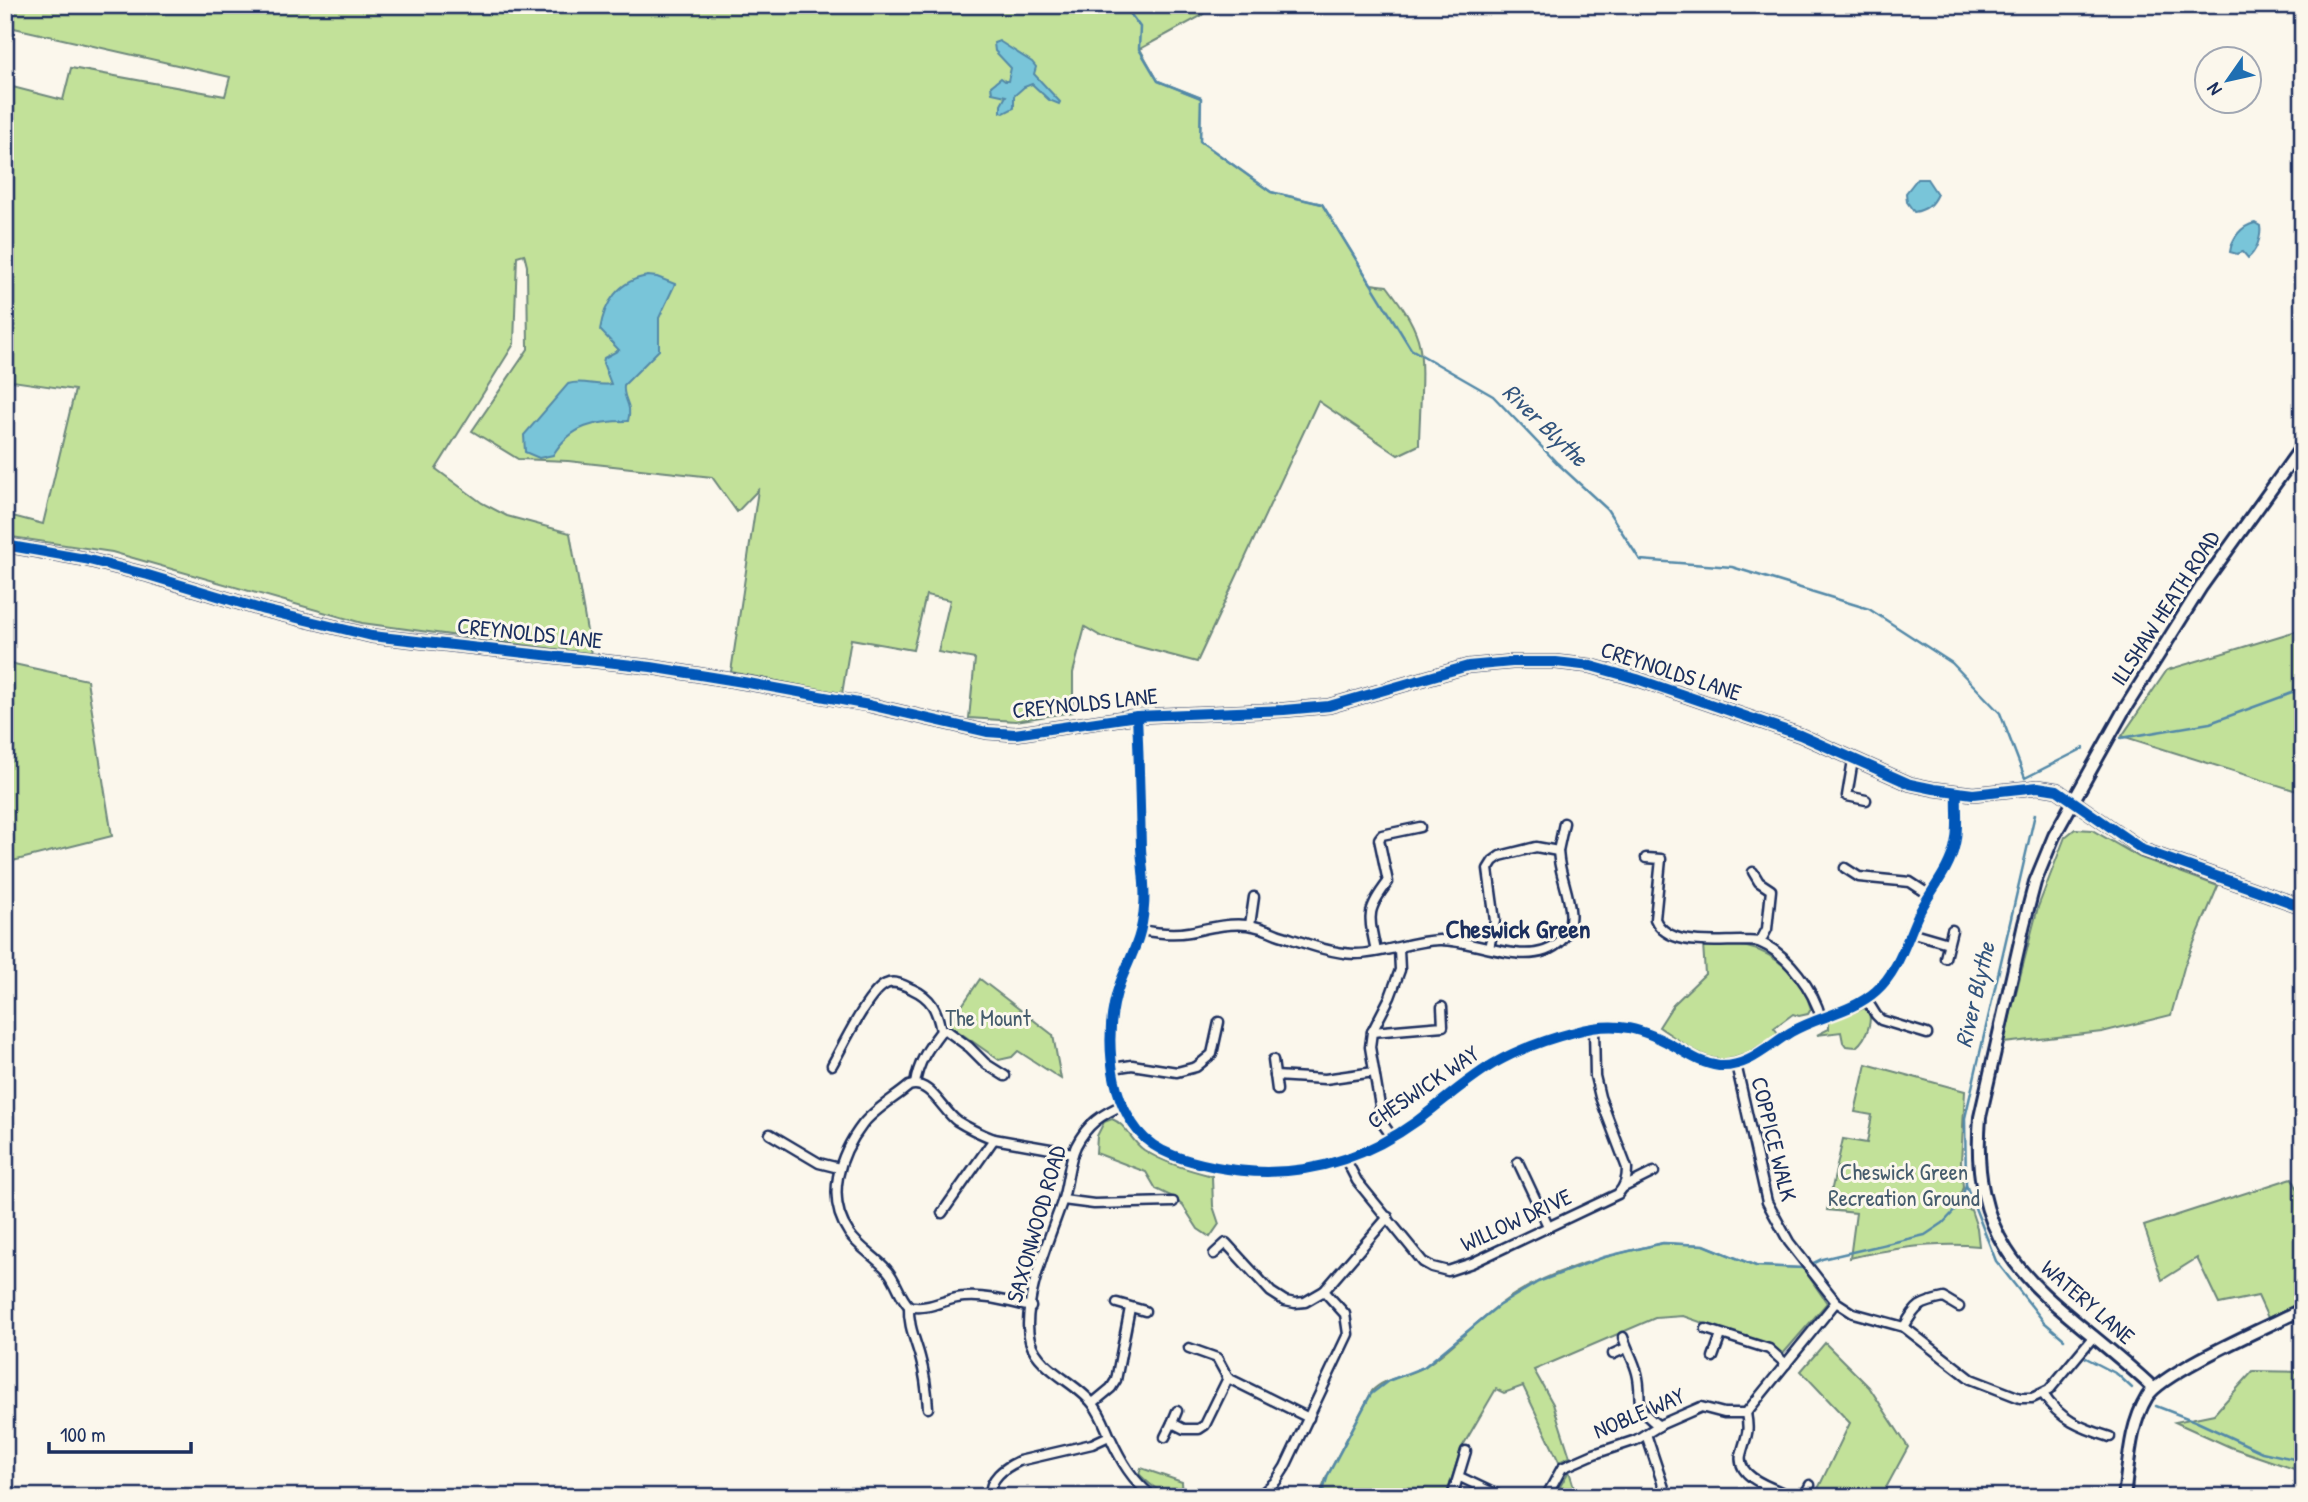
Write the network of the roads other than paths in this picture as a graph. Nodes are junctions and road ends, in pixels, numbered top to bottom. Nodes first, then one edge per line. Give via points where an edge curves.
1 (2303, 445) edge
2 (5, 545) edge
3 (1137, 716) junction
4 (1853, 760) junction
5 (1957, 793) junction
6 (1866, 800) dead end
7 (2072, 801) junction
8 (1564, 823) dead end
9 (1420, 827) dead end
10 (1558, 851) junction
11 (1646, 858) dead end
12 (1845, 868) dead end
13 (1753, 872) dead end
14 (1930, 895) junction
15 (1254, 897) dead end
16 (2303, 907) edge
17 (1250, 925) junction
18 (1142, 930) junction
19 (1952, 930) dead end
20 (1910, 932) junction
21 (1760, 942) junction
22 (1948, 943) junction
23 (1489, 948) junction
24 (1399, 949) junction
25 (1376, 951) junction
26 (1945, 958) dead end
27 (1866, 999) junction
28 (1442, 1006) dead end
29 (1821, 1018) junction
30 (1219, 1022) dead end
31 (1594, 1028) junction
32 (941, 1031) junction
33 (1373, 1032) junction
34 (1927, 1034) dead end
35 (1273, 1060) dead end
36 (832, 1065) dead end
37 (1736, 1065) junction
38 (1113, 1068) junction
39 (1374, 1072) junction
40 (1005, 1076) dead end
41 (1275, 1076) junction
42 (915, 1084) junction
43 (1277, 1090) dead end
44 (1123, 1105) junction
45 (770, 1134) dead end
46 (1392, 1137) junction
47 (994, 1139) junction
48 (1073, 1153) junction
49 (1346, 1160) junction
50 (1518, 1162) dead end
51 (839, 1168) junction
52 (1654, 1172) dead end
53 (1624, 1187) junction
54 (1063, 1200) junction
55 (1173, 1202) dead end
56 (942, 1213) dead end
57 (1388, 1217) junction
58 (1548, 1226) junction
59 (1214, 1254) dead end
60 (1324, 1292) junction
61 (1836, 1302) junction
62 (1117, 1303) dead end
63 (909, 1307) junction
64 (1031, 1307) junction
65 (1959, 1307) dead end
66 (1130, 1308) junction
67 (2303, 1309) edge
68 (1145, 1311) dead end
69 (1905, 1327) junction
70 (1706, 1329) dead end
71 (1721, 1335) junction
72 (2094, 1336) junction
73 (1623, 1337) dead end
74 (1189, 1348) dead end
75 (1626, 1348) junction
76 (1613, 1354) dead end
77 (1713, 1357) dead end
78 (1786, 1364) junction
79 (1228, 1378) junction
80 (2153, 1388) junction
81 (2043, 1394) junction
82 (1093, 1403) junction
83 (928, 1408) dead end
84 (1177, 1411) dead end
85 (1746, 1413) junction
86 (1308, 1418) junction
87 (1172, 1423) junction
88 (1659, 1426) junction
89 (1646, 1434) junction
90 (1109, 1436) junction
91 (1165, 1437) dead end
92 (2110, 1437) dead end
93 (1466, 1451) dead end
94 (1460, 1476) junction
95 (1810, 1485) dead end
96 (990, 1497) edge
97 (1153, 1497) edge
98 (1258, 1497) edge
99 (1452, 1497) edge
100 (1502, 1497) edge
101 (1546, 1497) edge
102 (1667, 1497) edge
103 (1793, 1497) edge
104 (1804, 1497) edge
105 (2124, 1497) edge

1 - 7 street, ILLSHAW HEATH ROAD via 2201,587
2 - 3 street, CREYNOLDS LANE via 85,559 372,635 717,677 987,732 1045,731
3 - 4 street, CREYNOLDS LANE via 1329,706 1468,666 1556,662 1637,679 1800,736
3 - 18 street, CHESWICK WAY
4 - 5 street, CREYNOLDS LANE via 1910,784
4 - 6 street via 1847,796
5 - 7 street, CREYNOLDS LANE via 2049,787
5 - 14 street via 1956,841 1949,864
7 - 16 street, CREYNOLDS LANE via 2143,849
7 - 72 street, WATERY LANE via 2035,882 1984,1095 1977,1144 1986,1212 2005,1248 2032,1284
8 - 10 street
9 - 25 street via 1379,839 1388,882 1371,906
10 - 23 street via 1536,847 1493,861 1489,869 1495,921
10 - 23 street via 1572,920 1564,938 1551,949 1533,952 1507,954
11 - 21 street via 1661,859 1655,919 1659,928 1679,938
12 - 14 street via 1859,877 1910,882
13 - 21 street via 1772,890 1767,929
14 - 20 street
15 - 17 street
17 - 18 street via 1187,932
17 - 25 street via 1331,950
18 - 38 street, CHESWICK WAY via 1115,1001
19 - 22 street
20 - 22 street
20 - 27 street via 1888,979
21 - 29 street via 1797,973
22 - 26 street
23 - 24 street via 1436,940
24 - 25 street
24 - 33 street via 1400,970
27 - 29 street
27 - 34 street via 1881,1020
28 - 33 street via 1443,1026
29 - 37 street
30 - 38 street via 1212,1054 1196,1068 1177,1072 1132,1065
31 - 37 street, CHESWICK WAY via 1626,1026 1707,1063
31 - 46 street, CHESWICK WAY via 1494,1063
31 - 53 street via 1595,1076 1627,1168
32 - 36 street via 931,1001 904,985 886,983 872,995
32 - 40 street via 955,1034 986,1065
32 - 42 street via 917,1070
33 - 39 street
35 - 41 street
37 - 61 street, COPPICE WALK via 1767,1202 1784,1236
38 - 44 street, CHESWICK WAY
39 - 41 street via 1325,1079
39 - 46 street via 1383,1124
41 - 43 street
42 - 47 street via 929,1089 956,1120
42 - 51 street via 864,1122
44 - 48 street, SAXONWOOD ROAD via 1095,1119
44 - 49 street, CHESWICK WAY via 1138,1131 1159,1149 1208,1165 1267,1174
45 - 51 street via 819,1163
46 - 49 street, CHESWICK WAY
47 - 48 street
47 - 56 street
48 - 54 street, SAXONWOOD ROAD
49 - 57 street, WILLOW DRIVE via 1357,1181
50 - 58 street
51 - 63 street via 836,1187 843,1224 891,1275
52 - 53 street, WILLOW DRIVE
53 - 58 street, WILLOW DRIVE
54 - 55 street
54 - 64 street, SAXONWOOD ROAD via 1044,1251
57 - 58 street, WILLOW DRIVE via 1423,1262 1448,1271
57 - 60 street
59 - 60 street via 1226,1243 1285,1301 1306,1302
60 - 86 street via 1345,1314 1348,1334
61 - 69 street, COPPICE WALK via 1853,1312
61 - 78 street
62 - 66 street
63 - 64 street via 986,1297
63 - 83 street via 908,1322 921,1359
64 - 82 street, SAXONWOOD ROAD via 1029,1328 1035,1351
65 - 69 street via 1944,1298 1923,1302
66 - 68 street
66 - 82 street via 1116,1380
67 - 80 street
69 - 81 street, COPPICE WALK via 1971,1379 2020,1398
70 - 71 street
71 - 77 street
71 - 78 street via 1769,1349
72 - 80 street, WATERY LANE
72 - 81 street
73 - 75 street
74 - 79 street via 1217,1358
75 - 76 street
75 - 88 street via 1636,1371 1638,1402
78 - 85 street
79 - 86 street
79 - 87 street via 1205,1425 1184,1429
80 - 105 street via 2135,1427
81 - 92 street via 2067,1421
82 - 90 street, SAXONWOOD ROAD
84 - 87 street
85 - 88 street, NOBLE WAY via 1701,1407
85 - 103 street via 1749,1431 1741,1458 1744,1471
86 - 98 street via 1276,1481
87 - 91 street
88 - 89 street, NOBLE WAY
89 - 101 street, NOBLE WAY via 1562,1468
89 - 102 street
90 - 96 street via 1007,1466 993,1481
90 - 97 street, SAXONWOOD ROAD via 1132,1479
93 - 94 street
94 - 99 street
94 - 100 street
95 - 104 street

